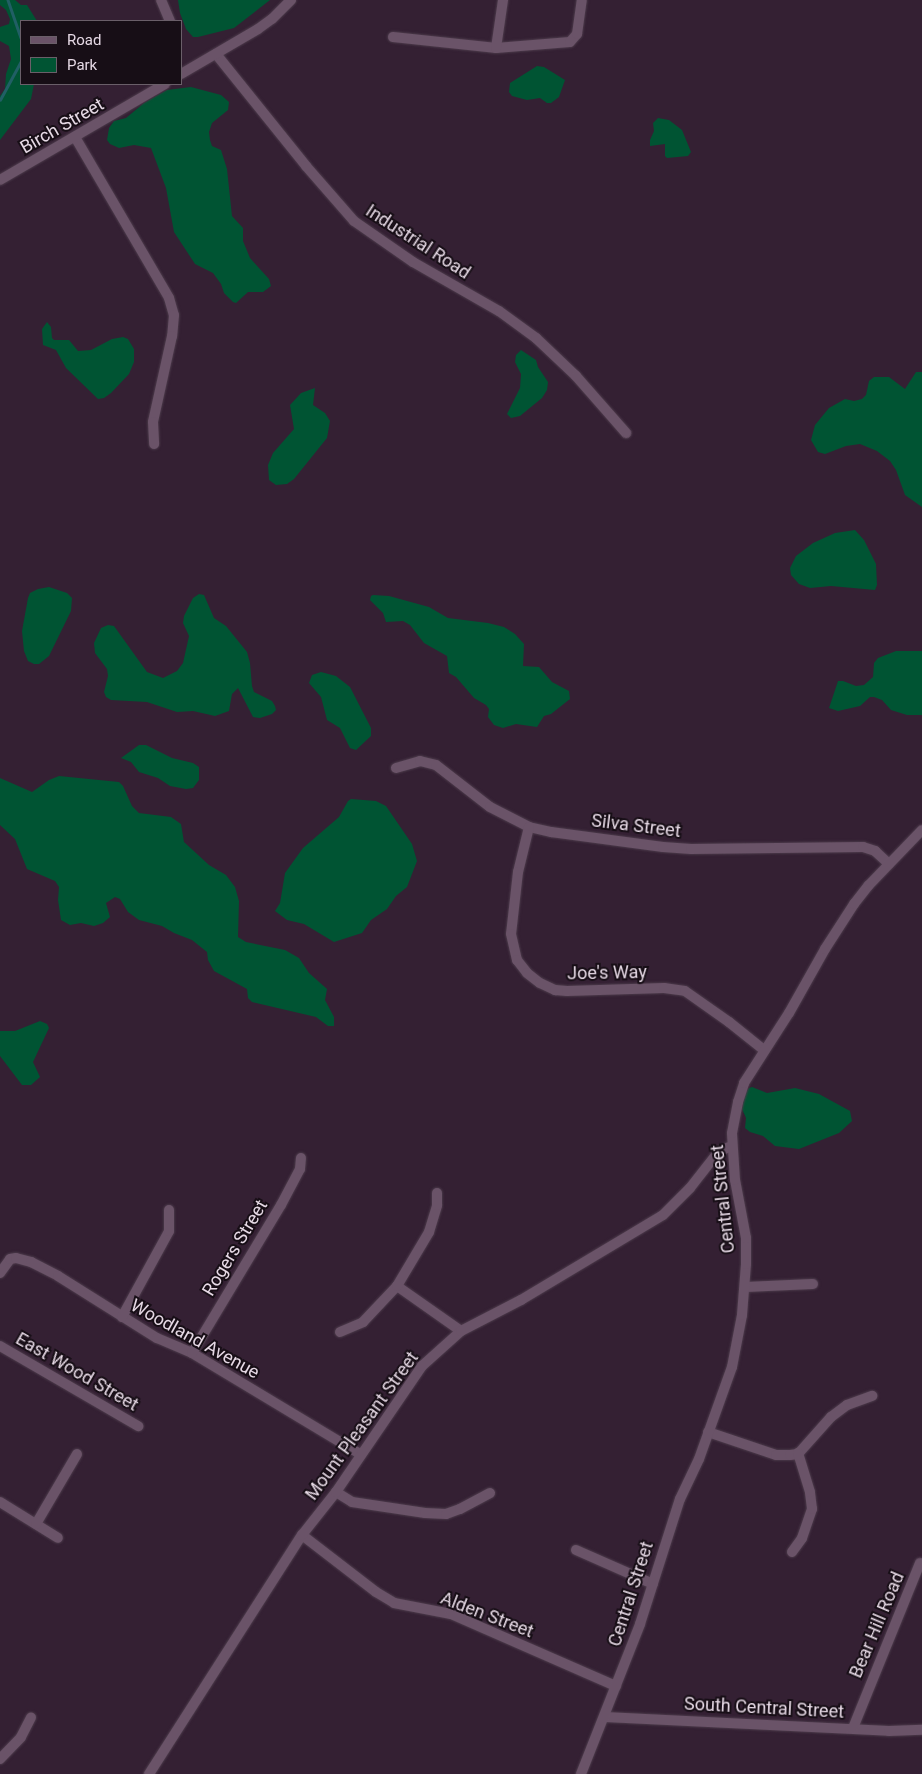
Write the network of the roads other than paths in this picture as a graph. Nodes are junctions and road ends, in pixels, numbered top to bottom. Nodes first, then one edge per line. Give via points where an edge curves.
1 (161, 0) edge
2 (291, 0) edge
3 (503, 0) edge
4 (582, 0) edge
5 (170, 20) edge
6 (394, 37) dead end
7 (496, 48) junction
8 (216, 54) junction
9 (182, 73) edge
10 (164, 85) edge
11 (75, 137) junction
12 (0, 180) edge
13 (626, 433) dead end
14 (154, 444) dead end
15 (396, 768) dead end
16 (530, 827) junction
17 (922, 830) edge
18 (889, 864) junction
19 (764, 1050) junction
20 (732, 1146) junction
21 (301, 1158) dead end
22 (437, 1193) dead end
23 (169, 1210) dead end
24 (0, 1273) edge
25 (813, 1284) dead end
26 (397, 1286) junction
27 (745, 1286) junction
28 (122, 1317) junction
29 (461, 1331) junction
30 (340, 1332) dead end
31 (0, 1346) edge
32 (192, 1353) junction
33 (872, 1396) dead end
34 (138, 1426) dead end
35 (708, 1432) junction
36 (798, 1453) junction
37 (77, 1454) dead end
38 (360, 1454) junction
39 (336, 1492) junction
40 (490, 1492) dead end
41 (0, 1502) edge
42 (36, 1524) junction
43 (302, 1535) junction
44 (58, 1538) dead end
45 (576, 1550) dead end
46 (792, 1552) dead end
47 (920, 1563) dead end
48 (653, 1584) junction
49 (616, 1686) junction
50 (31, 1717) dead end
51 (605, 1717) junction
52 (853, 1728) junction
53 (922, 1730) edge
54 (0, 1759) edge
55 (150, 1774) edge
56 (581, 1774) edge

1 - 5 street
2 - 8 street via 272,19
3 - 7 street
4 - 7 street via 577,34 570,42
6 - 7 street
8 - 9 street
8 - 13 street, Industrial Road via 354,221 413,262 498,311 530,334 576,376
10 - 11 street, Birch Street
11 - 12 street, Birch Street
11 - 14 street via 169,298 174,315 153,422
15 - 16 street, Silva Street via 420,761 436,765 490,808
16 - 18 street, Silva Street via 663,847 863,847 875,851
16 - 19 street, Joe's Way via 518,872 511,934 517,960 527,973 555,990 664,988 685,991
17 - 18 street, Central Street
18 - 19 street, Central Street via 869,885 825,948
19 - 20 street, Central Street via 744,1083 733,1119
20 - 27 street, Central Street via 746,1238
20 - 29 street, Mount Pleasant Street via 719,1151 690,1188 663,1215 522,1300
21 - 32 street, Rogers Street via 300,1169 281,1206
22 - 26 street via 429,1232
23 - 28 street via 169,1231
24 - 28 street, Woodland Avenue via 13,1258 31,1262
25 - 27 street
26 - 29 street
26 - 30 street via 363,1322
27 - 35 street, Central Street via 732,1366
28 - 32 street, Woodland Avenue via 157,1338
29 - 38 street, Mount Pleasant Street via 422,1366
31 - 34 street, East Wood Street
32 - 38 street, Woodland Avenue
33 - 36 street via 847,1405 831,1416
35 - 36 street via 776,1456
35 - 48 street, Central Street via 680,1499
36 - 46 street via 812,1509 802,1538
37 - 42 street
38 - 39 street, Mount Pleasant Street
39 - 40 street via 352,1502 446,1514
39 - 43 street, Mount Pleasant Street
41 - 42 street
42 - 44 street
43 - 49 street, Alden Street via 394,1603 450,1614
43 - 55 street, Mount Pleasant Street
45 - 48 street
47 - 52 street, Bear Hill Road
48 - 49 street, Central Street
49 - 51 street, Central Street
50 - 54 street via 21,1737
51 - 52 street, South Central Street
51 - 56 street, Central Street
52 - 53 street, South Central Street

